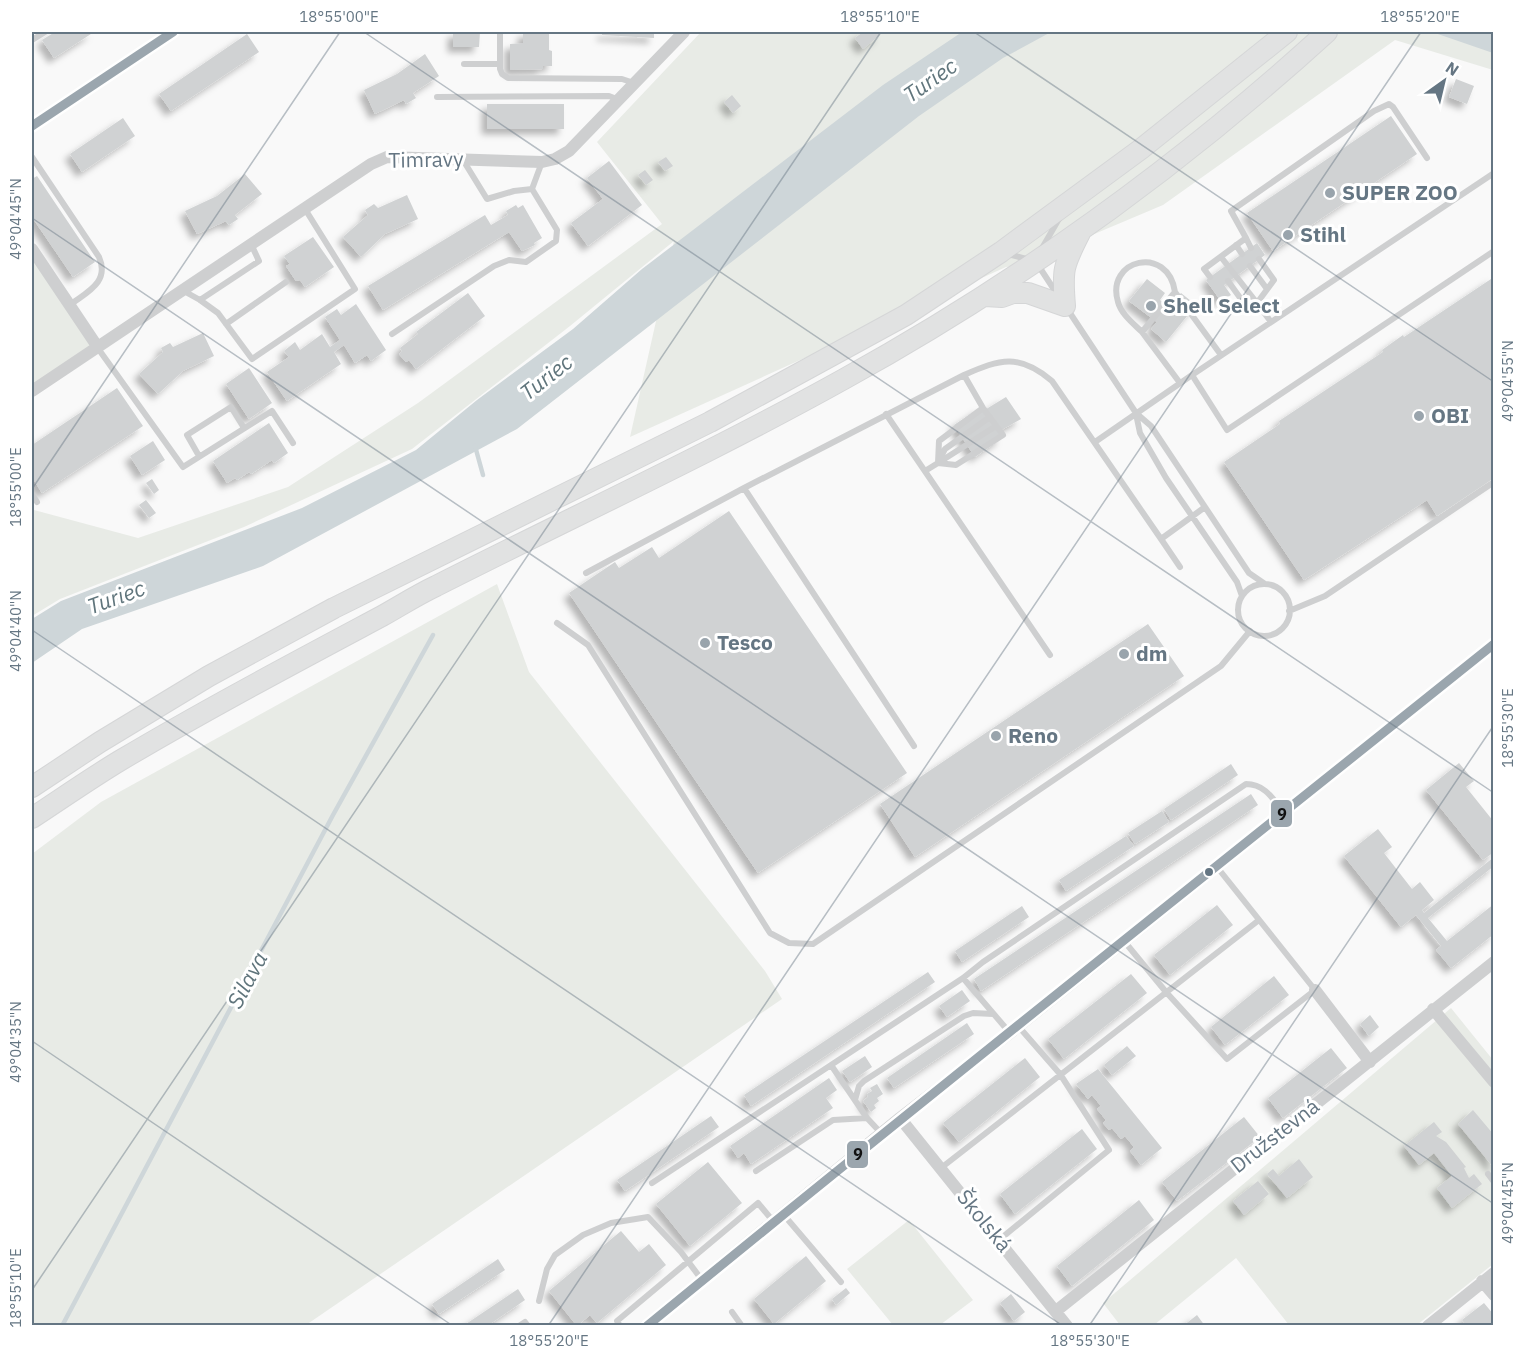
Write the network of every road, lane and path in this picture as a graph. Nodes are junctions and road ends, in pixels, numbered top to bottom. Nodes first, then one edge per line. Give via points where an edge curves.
1 (45, 32) edge
2 (173, 32) edge
3 (500, 32) edge
4 (684, 32) edge
5 (1287, 32) edge
6 (1327, 32) edge
7 (32, 40) edge
8 (464, 64) dead end
9 (500, 64) junction
10 (635, 84) junction
11 (436, 97) dead end
12 (619, 100) junction
13 (32, 126) edge
14 (32, 157) edge
15 (1427, 158) dead end
16 (462, 159) junction
17 (542, 162) junction
18 (1494, 173) edge
19 (532, 189) junction
20 (1070, 202) junction
21 (304, 208) junction
22 (1081, 230) junction
23 (1246, 238) junction
24 (251, 244) junction
25 (1236, 245) junction
26 (1251, 248) dead end
27 (32, 249) edge
28 (1492, 251) edge
29 (1001, 252) junction
30 (1242, 254) dead end
31 (1221, 257) junction
32 (1259, 259) dead end
33 (1036, 262) junction
34 (1214, 262) junction
35 (1250, 266) dead end
36 (1219, 270) dead end
37 (1210, 277) dead end
38 (1228, 281) dead end
39 (286, 282) dead end
40 (1267, 289) junction
41 (181, 290) junction
42 (1175, 292) junction
43 (983, 296) junction
44 (1226, 298) dead end
45 (200, 300) junction
46 (1257, 303) junction
47 (70, 305) junction
48 (1065, 306) junction
49 (1246, 306) junction
50 (1271, 322) junction
51 (226, 324) junction
52 (1142, 332) junction
53 (392, 334) dead end
54 (97, 346) junction
55 (1221, 355) junction
56 (964, 375) junction
57 (1192, 375) junction
58 (1180, 383) junction
59 (32, 391) edge
60 (983, 408) junction
61 (1136, 413) junction
62 (886, 414) junction
63 (990, 417) junction
64 (996, 426) junction
65 (244, 428) junction
66 (1095, 442) junction
67 (293, 443) dead end
68 (199, 456) junction
69 (938, 463) junction
70 (926, 471) junction
71 (1494, 482) edge
72 (744, 488) junction
73 (32, 494) edge
74 (37, 502) dead end
75 (1205, 507) junction
76 (1192, 516) junction
77 (1161, 538) junction
78 (1180, 567) dead end
79 (586, 573) dead end
80 (1265, 584) junction
81 (1242, 596) junction
82 (1289, 610) junction
83 (557, 623) dead end
84 (1250, 631) junction
85 (1494, 644) edge
86 (1050, 655) dead end
87 (914, 746) dead end
88 (32, 787) edge
89 (1284, 813) junction
90 (32, 818) edge
91 (1217, 867) junction
92 (1259, 920) junction
93 (1124, 941) junction
94 (1494, 962) edge
95 (963, 978) junction
96 (1315, 990) junction
97 (1166, 992) junction
98 (1433, 1009) junction
99 (993, 1014) junction
100 (1014, 1030) junction
101 (1370, 1062) junction
102 (831, 1065) junction
103 (1060, 1074) junction
104 (1494, 1082) edge
105 (855, 1100) junction
106 (867, 1118) junction
107 (900, 1118) junction
108 (881, 1133) junction
109 (941, 1168) junction
110 (756, 1172) dead end
111 (1488, 1174) dead end
112 (1494, 1182) edge
113 (652, 1183) dead end
114 (778, 1217) junction
115 (999, 1240) junction
116 (688, 1262) junction
117 (1494, 1273) edge
118 (702, 1280) junction
119 (1482, 1281) junction
120 (841, 1282) dead end
121 (1494, 1295) edge
122 (539, 1301) dead end
123 (1056, 1311) junction
124 (732, 1312) dead end
125 (519, 1326) edge
126 (528, 1326) edge
127 (620, 1326) edge
128 (646, 1326) edge
129 (742, 1326) edge
130 (1067, 1326) edge
131 (1428, 1326) edge

1 - 7 lane
2 - 13 street
3 - 9 lane
4 - 10 street, Timravy
5 - 20 main road
6 - 22 main road via 1175,159
8 - 9 lane
9 - 10 lane via 502,74 508,78 622,79
10 - 12 street, Timravy
11 - 12 lane via 609,96
12 - 17 street, Timravy via 569,151
14 - 47 lane via 103,265 100,280
15 - 23 lane via 1389,104 1231,211
16 - 17 street, Timravy
16 - 19 lane via 487,199
16 - 21 street, Timravy via 387,157
17 - 19 lane
18 - 50 lane
19 - 53 lane via 557,230 556,241 525,262 509,260 494,266
20 - 29 main road
20 - 33 lane
21 - 24 street, Timravy
21 - 51 lane via 355,289 252,359
22 - 33 main road
22 - 48 main road via 1063,272
23 - 25 lane
23 - 26 lane
24 - 41 street, Timravy
24 - 45 lane via 259,261
25 - 30 lane
25 - 31 lane
27 - 47 street
28 - 57 lane via 1227,430
29 - 33 lane
29 - 88 main road via 906,315 800,375 334,608 209,676
31 - 34 lane
31 - 46 lane
32 - 40 lane via 1274,280
33 - 43 main road
33 - 48 lane
34 - 36 lane
34 - 37 lane via 1204,269
35 - 40 lane
38 - 49 lane
39 - 51 lane
40 - 46 lane
41 - 45 lane
41 - 54 street, Timravy
42 - 52 lane
42 - 52 lane via 1173,280 1160,266 1140,261 1125,270 1119,280 1118,303
42 - 55 lane
43 - 48 main road via 1028,293
43 - 90 main road via 846,378 719,447 432,588 256,683 118,762
44 - 49 lane via 1234,309
45 - 51 lane
46 - 49 lane
46 - 50 lane
47 - 54 street
48 - 61 lane
50 - 55 lane
52 - 58 lane
54 - 59 street, Timravy
54 - 68 lane via 183,467
55 - 57 lane
56 - 60 lane
56 - 62 lane
56 - 66 lane via 990,363 1032,366 1052,381
57 - 58 lane
58 - 61 lane
60 - 63 lane
60 - 69 lane via 939,441
61 - 66 lane
61 - 75 lane via 1151,426
61 - 76 lane via 1140,433
62 - 70 lane
62 - 72 lane
63 - 64 lane
63 - 69 lane via 945,449
64 - 69 lane
64 - 69 lane via 1003,435 956,465
65 - 67 lane via 272,411
65 - 68 lane
65 - 68 lane via 231,407 187,435
66 - 77 lane
69 - 70 lane
70 - 86 lane
71 - 82 lane via 1325,596
72 - 79 lane
72 - 87 lane
73 - 74 lane
75 - 76 lane
75 - 80 lane via 1249,573
76 - 77 lane
76 - 81 lane via 1237,582
77 - 78 lane
80 - 81 lane via 1252,587
80 - 82 lane via 1282,592
81 - 84 lane via 1239,615
82 - 84 lane via 1286,623 1276,633 1262,636
83 - 84 lane via 588,645 770,933 789,943 813,944 1221,666
85 - 89 street
89 - 91 street
89 - 95 lane via 1263,788 1246,784
91 - 92 lane
91 - 93 street
92 - 96 lane
92 - 97 lane
93 - 97 lane
93 - 100 street
94 - 98 street, Družstevná
95 - 99 lane
95 - 102 lane
96 - 97 lane via 1227,1059
96 - 101 street
97 - 103 lane
98 - 101 street, Družstevná
98 - 104 street
99 - 100 lane
99 - 105 lane via 964,1016 864,1081
100 - 103 lane
100 - 107 street
101 - 123 street, Družstevná
102 - 105 lane
102 - 113 lane
103 - 109 lane
103 - 115 lane via 1109,1150
105 - 106 lane
106 - 108 lane
106 - 110 lane via 833,1120
107 - 108 street
107 - 109 street, Školská
108 - 114 street
109 - 115 street, Školská
111 - 112 lane
114 - 116 lane via 759,1203
114 - 118 street
114 - 120 lane
115 - 123 street, Školská
116 - 118 lane
116 - 122 lane via 648,1218 611,1223 583,1235 555,1255
116 - 127 lane via 617,1322
117 - 119 street
118 - 128 street
119 - 121 street
119 - 131 street
123 - 130 street, Školská
124 - 129 lane
125 - 126 lane via 525,1322

